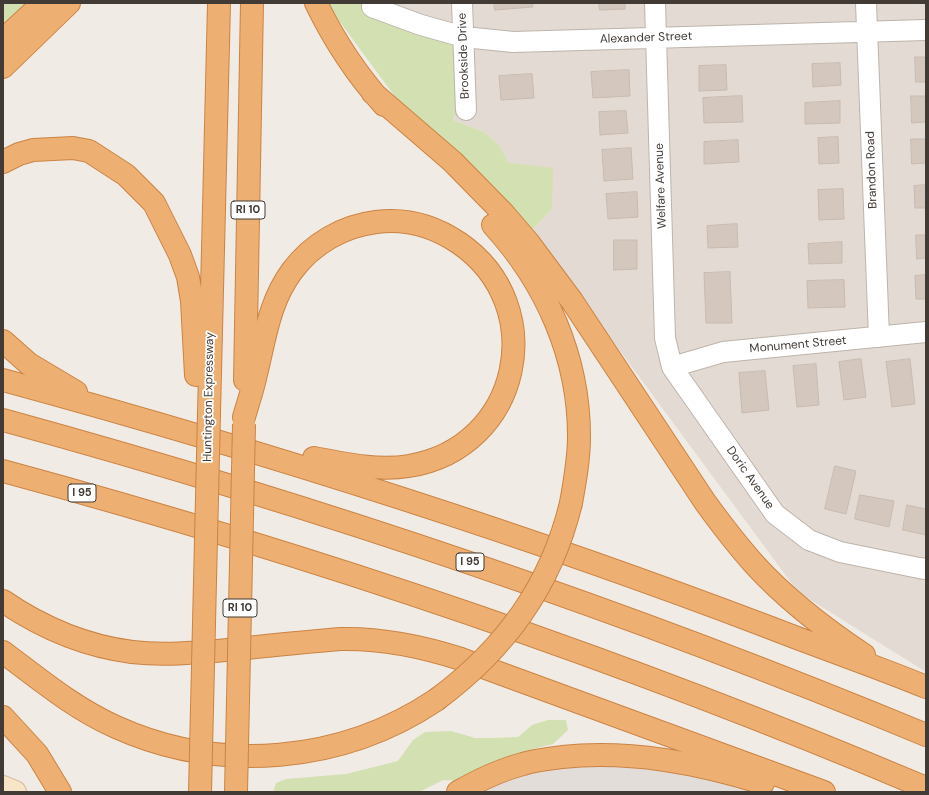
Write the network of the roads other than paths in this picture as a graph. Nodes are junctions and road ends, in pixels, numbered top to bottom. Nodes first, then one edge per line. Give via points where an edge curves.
1 (43, 3) edge
2 (69, 3) edge
3 (219, 3) edge
4 (252, 3) edge
5 (316, 3) edge
6 (462, 3) edge
7 (655, 3) edge
8 (866, 3) edge
9 (372, 7) dead end
10 (926, 30) edge
11 (867, 32) junction
12 (464, 37) junction
13 (656, 38) junction
14 (3, 40) edge
15 (3, 67) edge
16 (373, 93) junction
17 (466, 110) dead end
18 (3, 162) edge
19 (926, 332) edge
20 (879, 337) junction
21 (3, 341) edge
22 (672, 368) junction
23 (3, 380) edge
24 (103, 407) junction
25 (205, 412) junction
26 (3, 420) edge
27 (244, 420) junction
28 (232, 445) junction
29 (3, 471) edge
30 (926, 569) edge
31 (3, 601) edge
32 (3, 652) edge
33 (890, 672) junction
34 (926, 687) edge
35 (202, 710) junction
36 (3, 717) edge
37 (926, 735) edge
38 (3, 787) edge
39 (926, 788) edge
40 (15, 792) edge
41 (60, 792) edge
42 (190, 792) edge
43 (200, 792) edge
44 (236, 792) edge
45 (458, 792) edge
46 (792, 792) edge
47 (824, 792) edge

1 - 14 highway
2 - 15 highway
3 - 25 highway, Huntington Expressway / RI 10
4 - 27 highway, RI 10
5 - 16 highway via 341,48
6 - 12 street, Brookside Drive
7 - 13 street, Welfare Avenue
8 - 11 street, Brandon Road
9 - 12 street, Alexander Street
10 - 11 street, Alexander Street
11 - 13 street, Alexander Street
11 - 20 street, Brandon Road
12 - 13 street, Alexander Street via 513,42
12 - 17 street, Brookside Drive
13 - 22 street, Welfare Avenue via 665,338
16 - 32 highway, bridge via 503,236 532,276 552,312 569,358 578,413 578,458 571,502 558,543 533,597 488,656 436,700 408,718 362,738 295,754 252,757 205,753 154,742 91,715
16 - 33 highway via 453,162 528,242 576,307 705,502 756,565 795,603 844,642
18 - 25 highway via 32,150 73,148 89,151 126,175 154,203 188,277 192,301 196,375
19 - 20 street, Monument Street
20 - 22 street, Monument Street via 723,352
21 - 24 highway via 28,364
22 - 30 street, Doric Avenue via 775,514 809,540 840,552
23 - 24 highway
24 - 28 highway
25 - 35 highway, Huntington Expressway, bridge via 208,448
26 - 37 highway, I 95 via 237,487 497,571 737,659
27 - 28 highway via 276,299 292,271 303,259 321,243 342,231 386,221 404,221 437,230 479,258 499,287 512,326 514,354 511,371 498,406 487,422 474,436 458,447 425,462 390,467 350,464
27 - 44 highway, RI 10, bridge
28 - 33 highway via 534,542
29 - 39 highway, I 95 via 226,535 472,614 654,679
31 - 47 highway via 39,622 82,641 131,652 198,653 340,639 371,639 414,645 462,659
33 - 34 highway
35 - 42 highway, bridge
35 - 43 highway, Huntington Expressway, bridge
36 - 41 highway via 45,766
38 - 40 street
45 - 46 highway via 523,764 603,755 683,762

